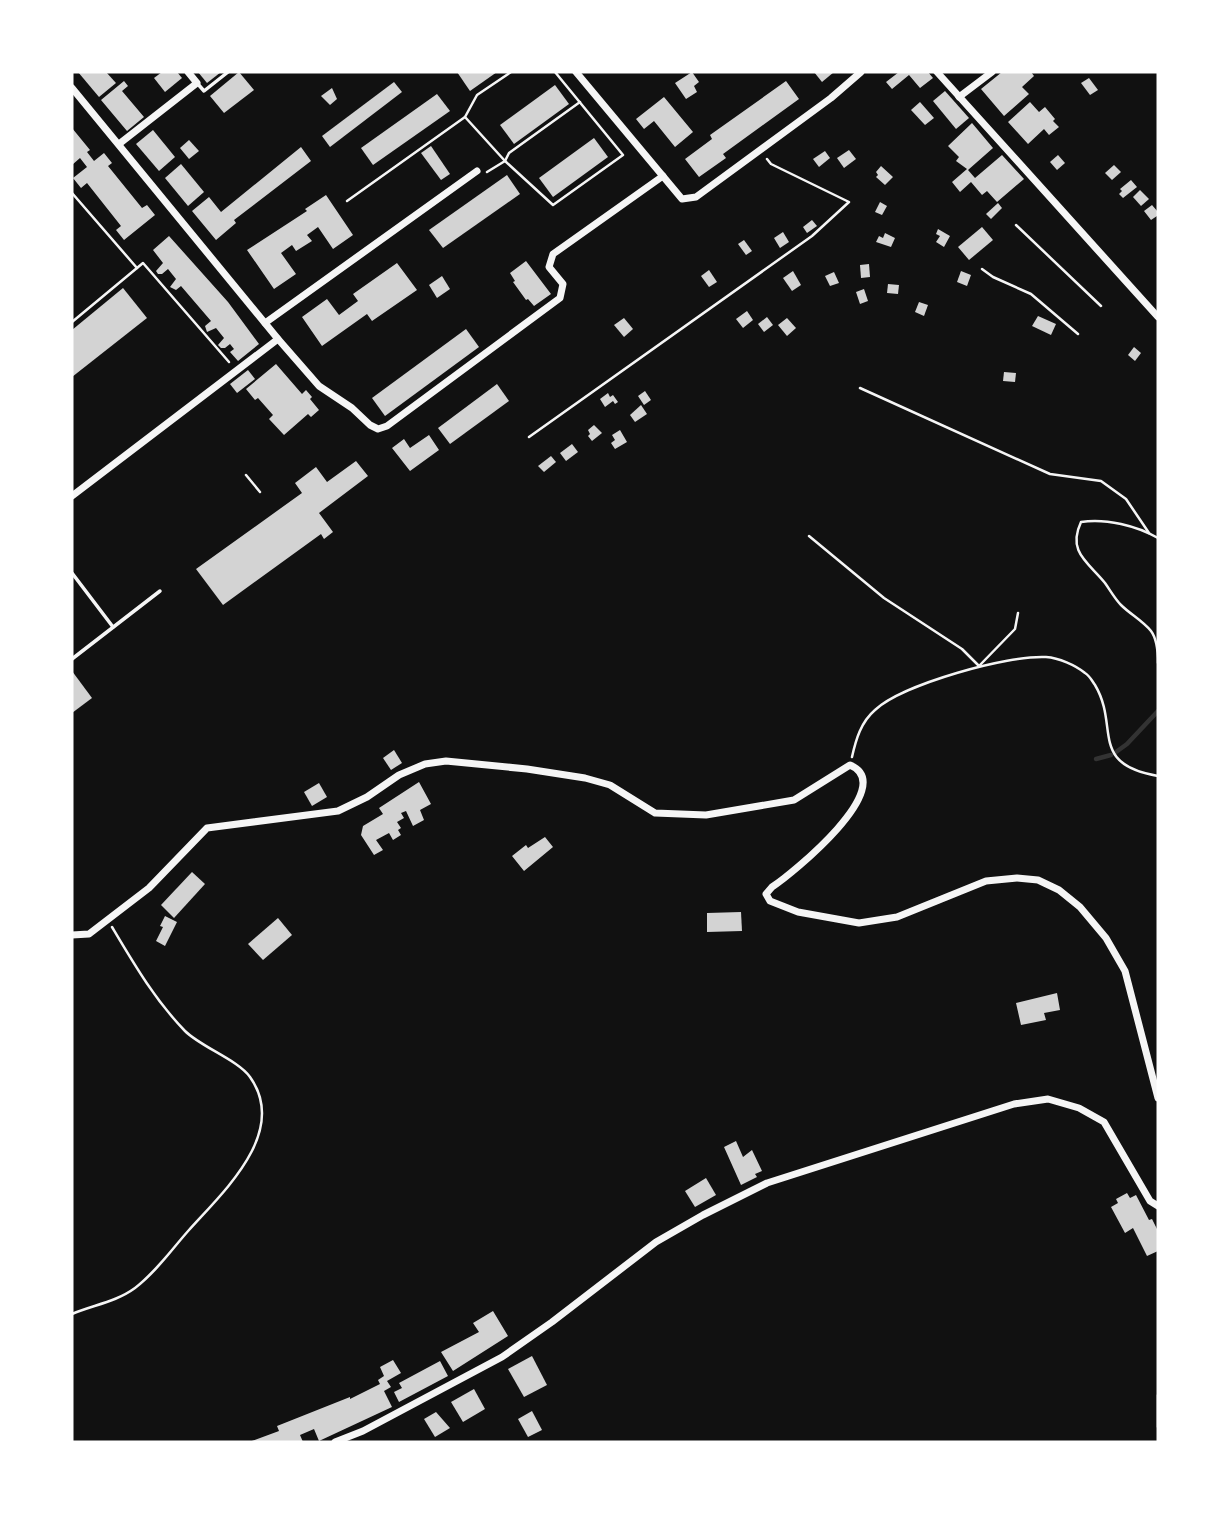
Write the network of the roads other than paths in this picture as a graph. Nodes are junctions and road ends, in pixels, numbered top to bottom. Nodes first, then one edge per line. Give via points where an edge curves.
1 (188, 72) edge
2 (228, 72) edge
3 (576, 72) edge
4 (861, 72) edge
5 (937, 72) edge
6 (992, 72) edge
7 (197, 83) junction
8 (73, 91) edge
9 (959, 97) junction
10 (119, 144) junction
11 (477, 171) road end
12 (663, 176) junction
13 (1158, 317) edge
14 (265, 323) junction
15 (278, 339) junction
16 (73, 492) edge
17 (72, 573) edge
18 (160, 591) dead end
19 (113, 627) junction
20 (72, 659) edge
21 (72, 936) edge
22 (1158, 1098) edge
23 (1158, 1206) edge
24 (335, 1442) edge

1 - 7 street
2 - 7 lane via 204,91
3 - 12 street
4 - 12 street via 696,197 682,199
5 - 9 street
6 - 9 street
7 - 10 street
8 - 10 street
9 - 13 street
10 - 14 street
11 - 14 street
12 - 15 street via 553,254 549,267 563,284 560,298 387,426 378,429 370,425 319,386
14 - 15 street
15 - 16 street
17 - 19 lane
18 - 19 lane
19 - 20 lane
21 - 22 street via 89,934 156,882 207,828 338,811 425,764 446,761 585,778 610,785 655,813 706,815 794,800 850,765 862,776 863,792 829,838 766,894 770,901 798,912 859,923 897,917 986,881 1038,880 1080,907 1125,971
23 - 24 street via 1104,1122 1048,1099 1014,1104 767,1183 656,1242 502,1357

